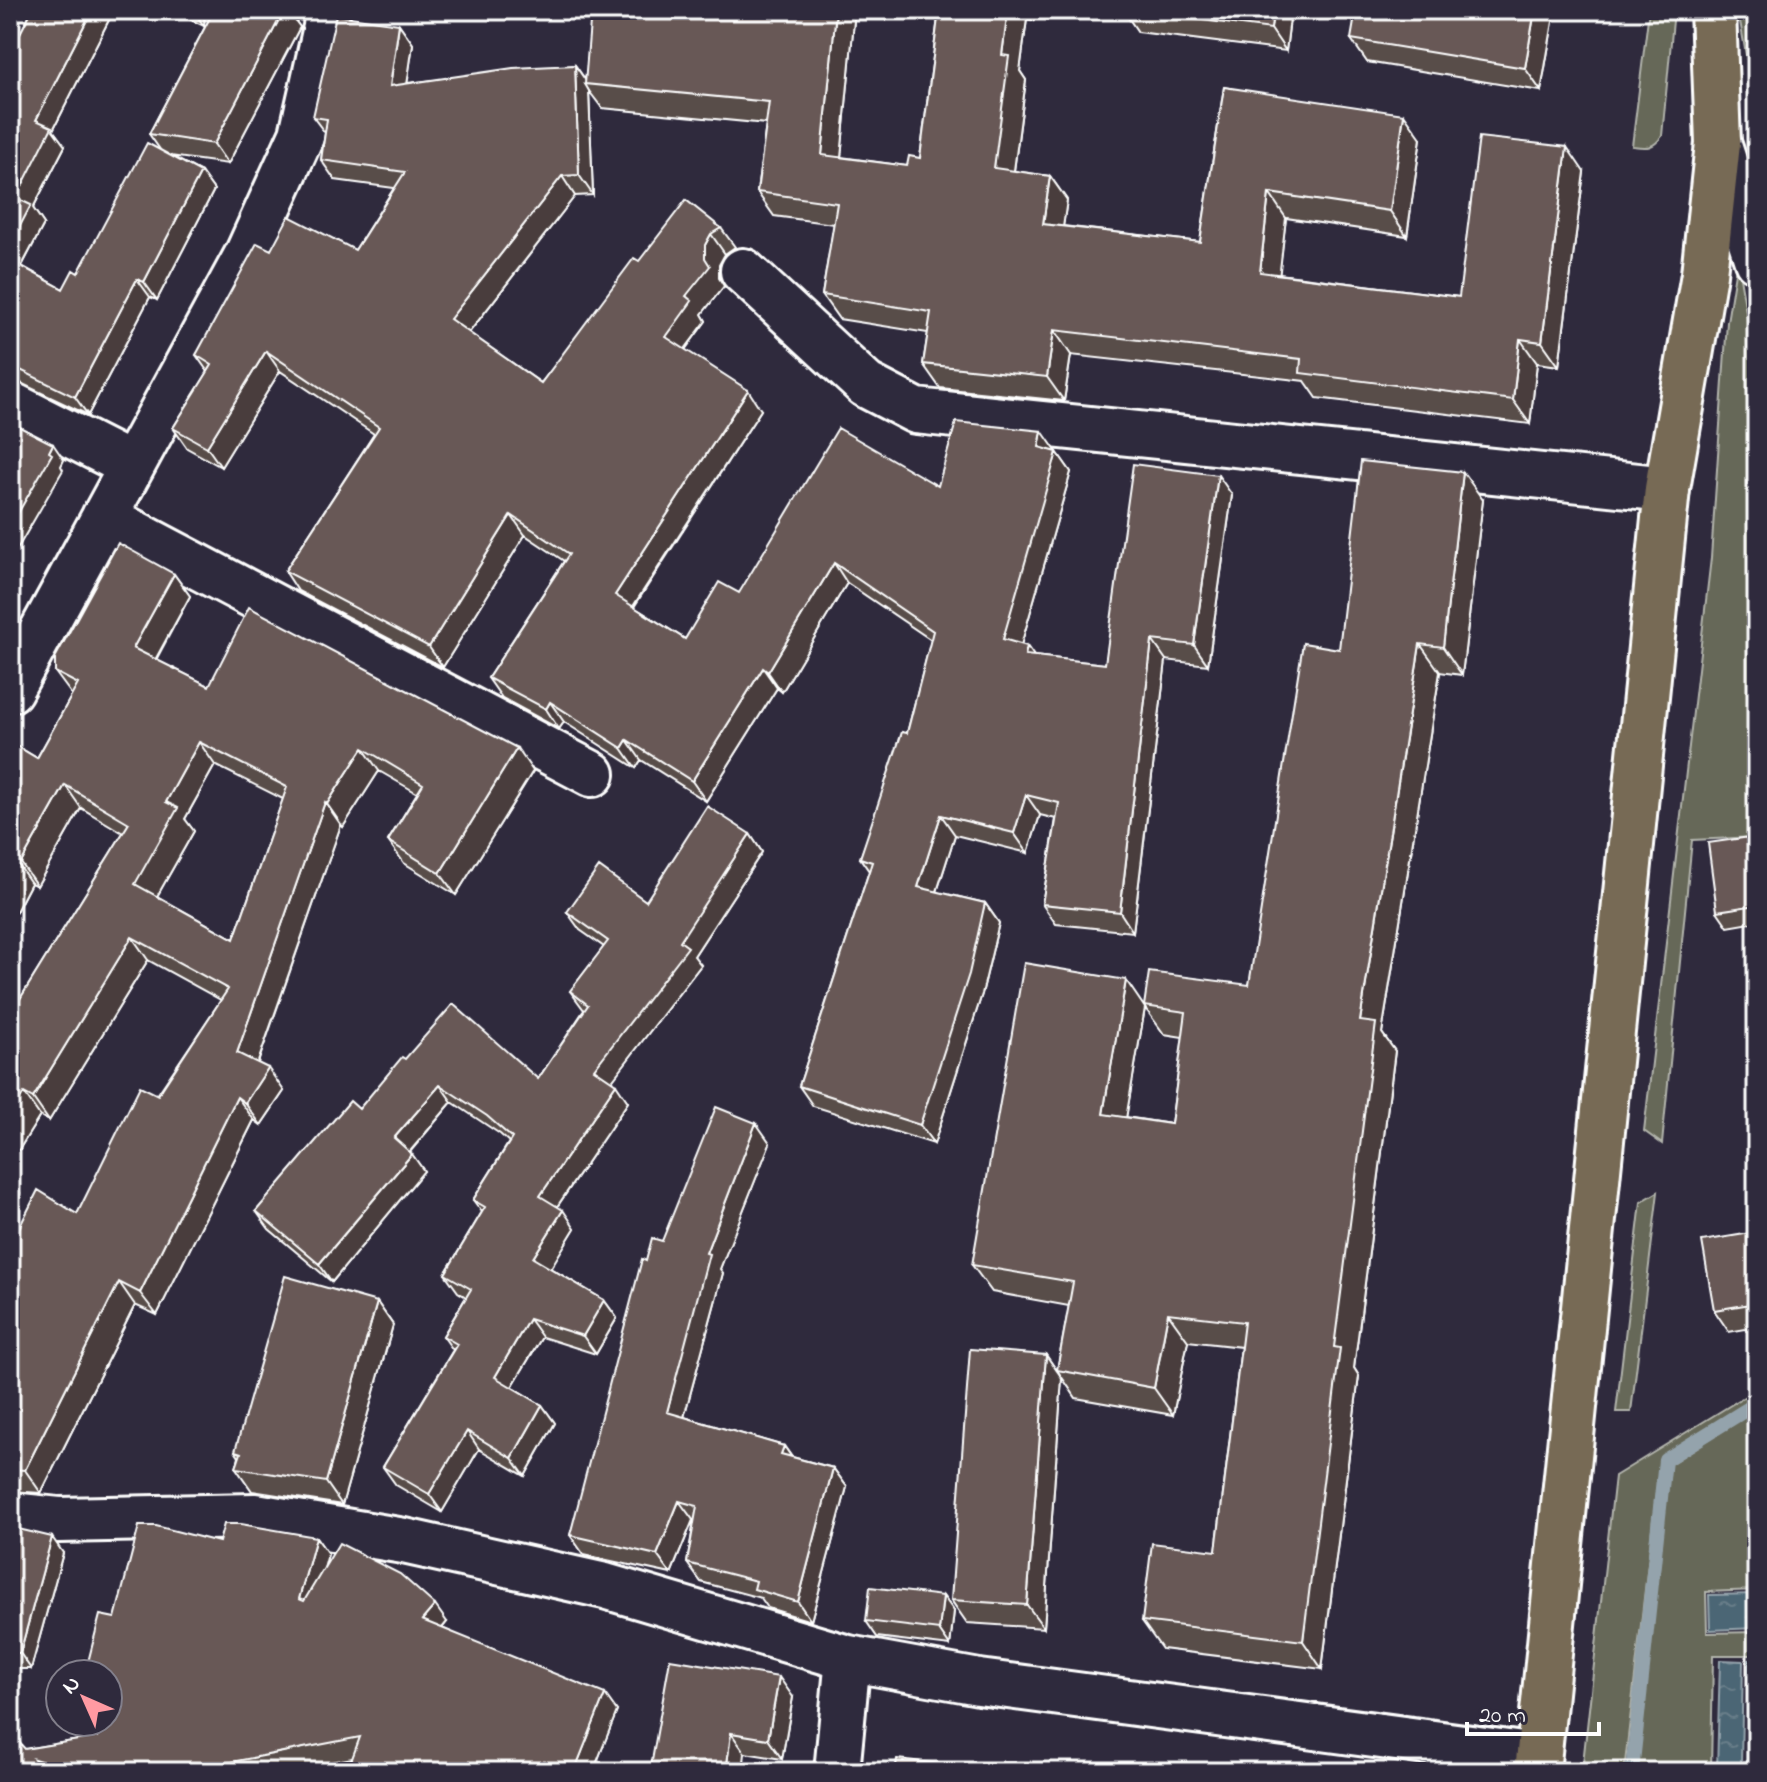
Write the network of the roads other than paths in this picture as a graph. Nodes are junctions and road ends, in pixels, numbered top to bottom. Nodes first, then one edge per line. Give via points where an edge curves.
1 (327, 10) edge
2 (1713, 10) edge
3 (1718, 143) junction
4 (1757, 260) edge
5 (743, 271) dead end
6 (10, 404) edge
7 (132, 466) junction
8 (1667, 489) junction
9 (104, 517) junction
10 (10, 690) edge
11 (592, 774) dead end
12 (10, 1515) edge
13 (848, 1658) junction
14 (1537, 1764) edge
15 (837, 1772) edge

1 - 7 street via 302,134 247,255
2 - 3 main road
3 - 4 street
3 - 8 main road via 1704,274
5 - 8 street via 866,385 916,411
6 - 7 street
7 - 9 street
8 - 14 main road
9 - 10 street
9 - 11 street
12 - 13 street via 59,1520 255,1516 404,1541 605,1586
13 - 14 street
13 - 15 street

